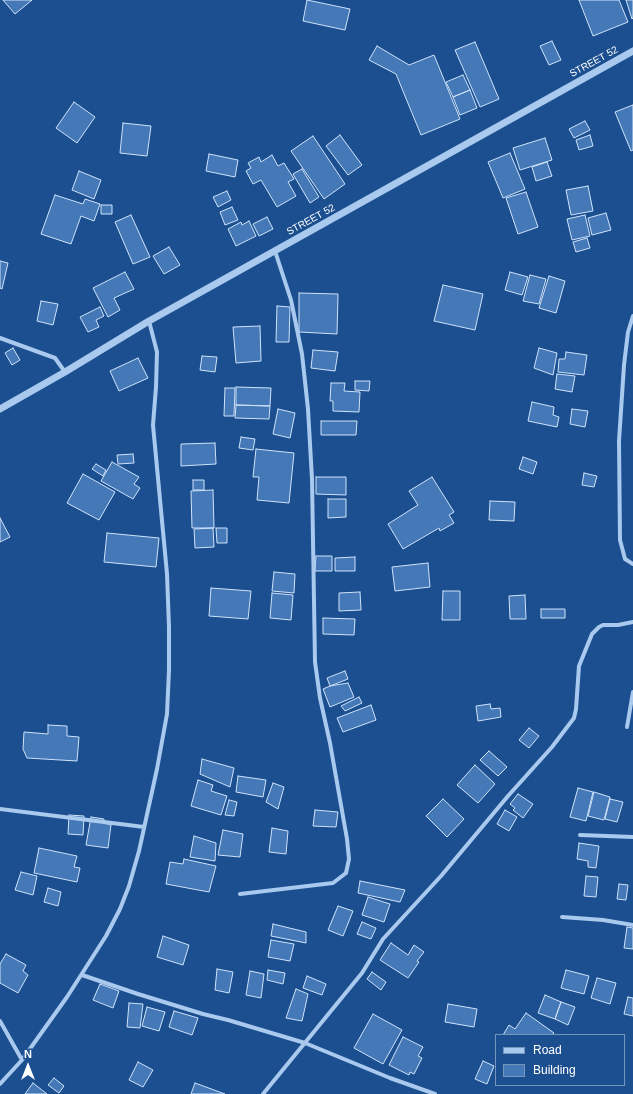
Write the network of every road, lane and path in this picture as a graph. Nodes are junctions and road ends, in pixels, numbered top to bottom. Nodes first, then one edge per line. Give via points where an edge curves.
1 (633, 51) edge
2 (274, 251) junction
3 (633, 316) edge
4 (149, 321) junction
5 (0, 338) edge
6 (65, 372) junction
7 (0, 409) edge
8 (633, 564) edge
9 (633, 622) edge
10 (633, 692) edge
11 (627, 727) dead end
12 (0, 809) edge
13 (144, 827) junction
14 (580, 835) dead end
15 (633, 837) edge
16 (240, 894) dead end
17 (562, 917) dead end
18 (633, 925) edge
19 (82, 975) junction
20 (0, 1022) edge
21 (305, 1043) junction
22 (22, 1060) junction
23 (0, 1084) edge
24 (263, 1094) edge
25 (435, 1094) edge

1 - 2 street, STREET 52
2 - 4 street, STREET 52
2 - 16 street via 291,300 302,354 312,479 315,662 349,859 346,873 333,883
3 - 8 street via 628,332 624,365 619,441 620,540 625,559
4 - 6 street, STREET 52
4 - 13 street via 157,352 153,425 167,574 169,670 167,714 158,769
5 - 6 street via 55,358
6 - 7 street, STREET 52
9 - 21 street via 603,625 592,634 579,666 574,718 441,876 383,939 362,973
10 - 11 street
12 - 13 street
13 - 19 street via 120,909
14 - 15 street
17 - 18 street
19 - 21 street via 203,1014
19 - 22 street
20 - 22 street
21 - 24 street
21 - 25 street
22 - 23 street

